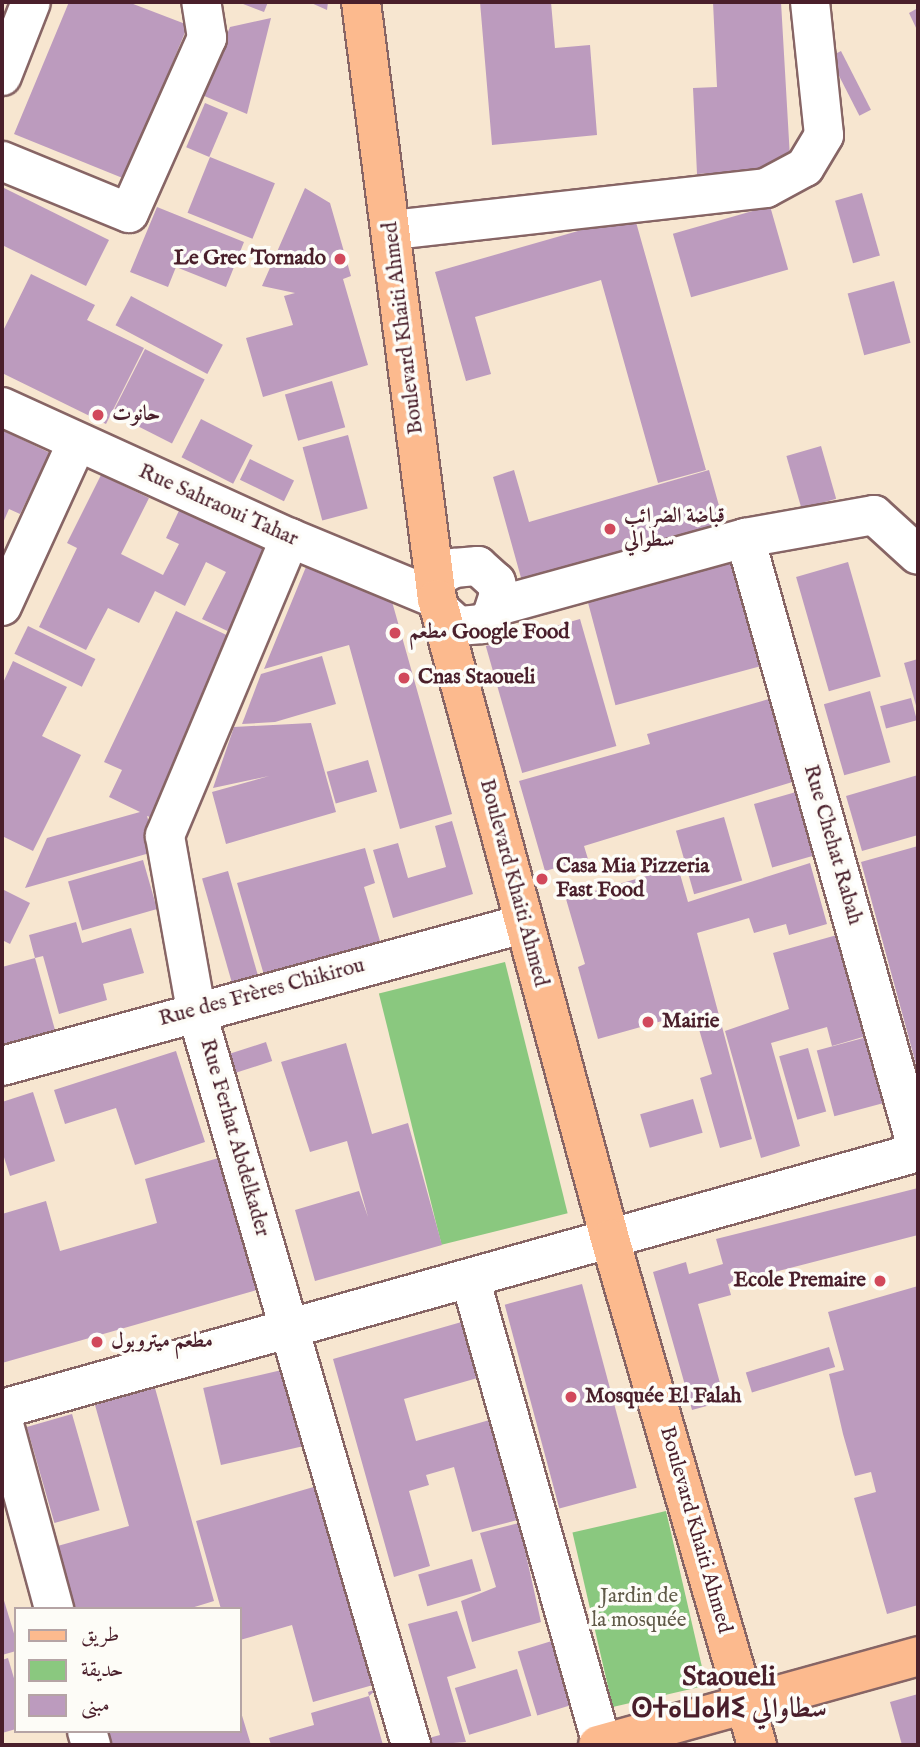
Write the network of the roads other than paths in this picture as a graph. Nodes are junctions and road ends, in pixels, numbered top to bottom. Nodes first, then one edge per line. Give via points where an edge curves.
1 (31, 2) edge
2 (201, 2) edge
3 (361, 2) edge
4 (810, 2) edge
5 (2, 76) edge
6 (2, 160) edge
7 (393, 230) junction
8 (2, 407) edge
9 (77, 442) junction
10 (290, 538) junction
11 (745, 538) junction
12 (918, 555) edge
13 (437, 596) junction
14 (498, 606) junction
15 (2, 607) edge
16 (523, 924) junction
17 (196, 1010) junction
18 (2, 1066) edge
19 (918, 1152) edge
20 (610, 1238) junction
21 (470, 1278) junction
22 (289, 1326) junction
23 (2, 1409) edge
24 (2, 1417) edge
25 (53, 1607) edge
26 (918, 1656) edge
27 (745, 1704) junction
28 (411, 1745) edge
29 (600, 1745) edge
30 (757, 1745) edge

1 - 5 street
2 - 6 street via 207,38 129,213
3 - 7 main road, Boulevard Khaiti Ahmed
4 - 7 street via 824,135 805,167 766,188
7 - 13 main road, Boulevard Khaiti Ahmed
8 - 9 street, Rue Sahraoui Tahar
9 - 10 street, Rue Sahraoui Tahar
9 - 15 street
10 - 13 street, Rue Sahraoui Tahar
10 - 17 street, Rue Ferhat Abdelkader via 165,836
11 - 12 street via 874,515
11 - 14 street
11 - 19 street, Rue Chehat Rabah
13 - 14 street via 447,620 470,627 492,616
13 - 14 street via 454,568 478,566 496,582
13 - 16 main road, Boulevard Khaiti Ahmed
16 - 17 street, Rue des Frères Chikirou
16 - 20 main road, Boulevard Khaiti Ahmed
17 - 18 street, Rue des Frères Chikirou
17 - 22 street, Rue Ferhat Abdelkader
19 - 20 street
20 - 21 street
20 - 27 main road, Boulevard Khaiti Ahmed
21 - 22 street
21 - 29 street
22 - 23 street
22 - 28 street, Rue Ferhat Abdelkader
24 - 25 street
26 - 27 main road
27 - 29 main road
27 - 30 main road, Boulevard Khaiti Ahmed

